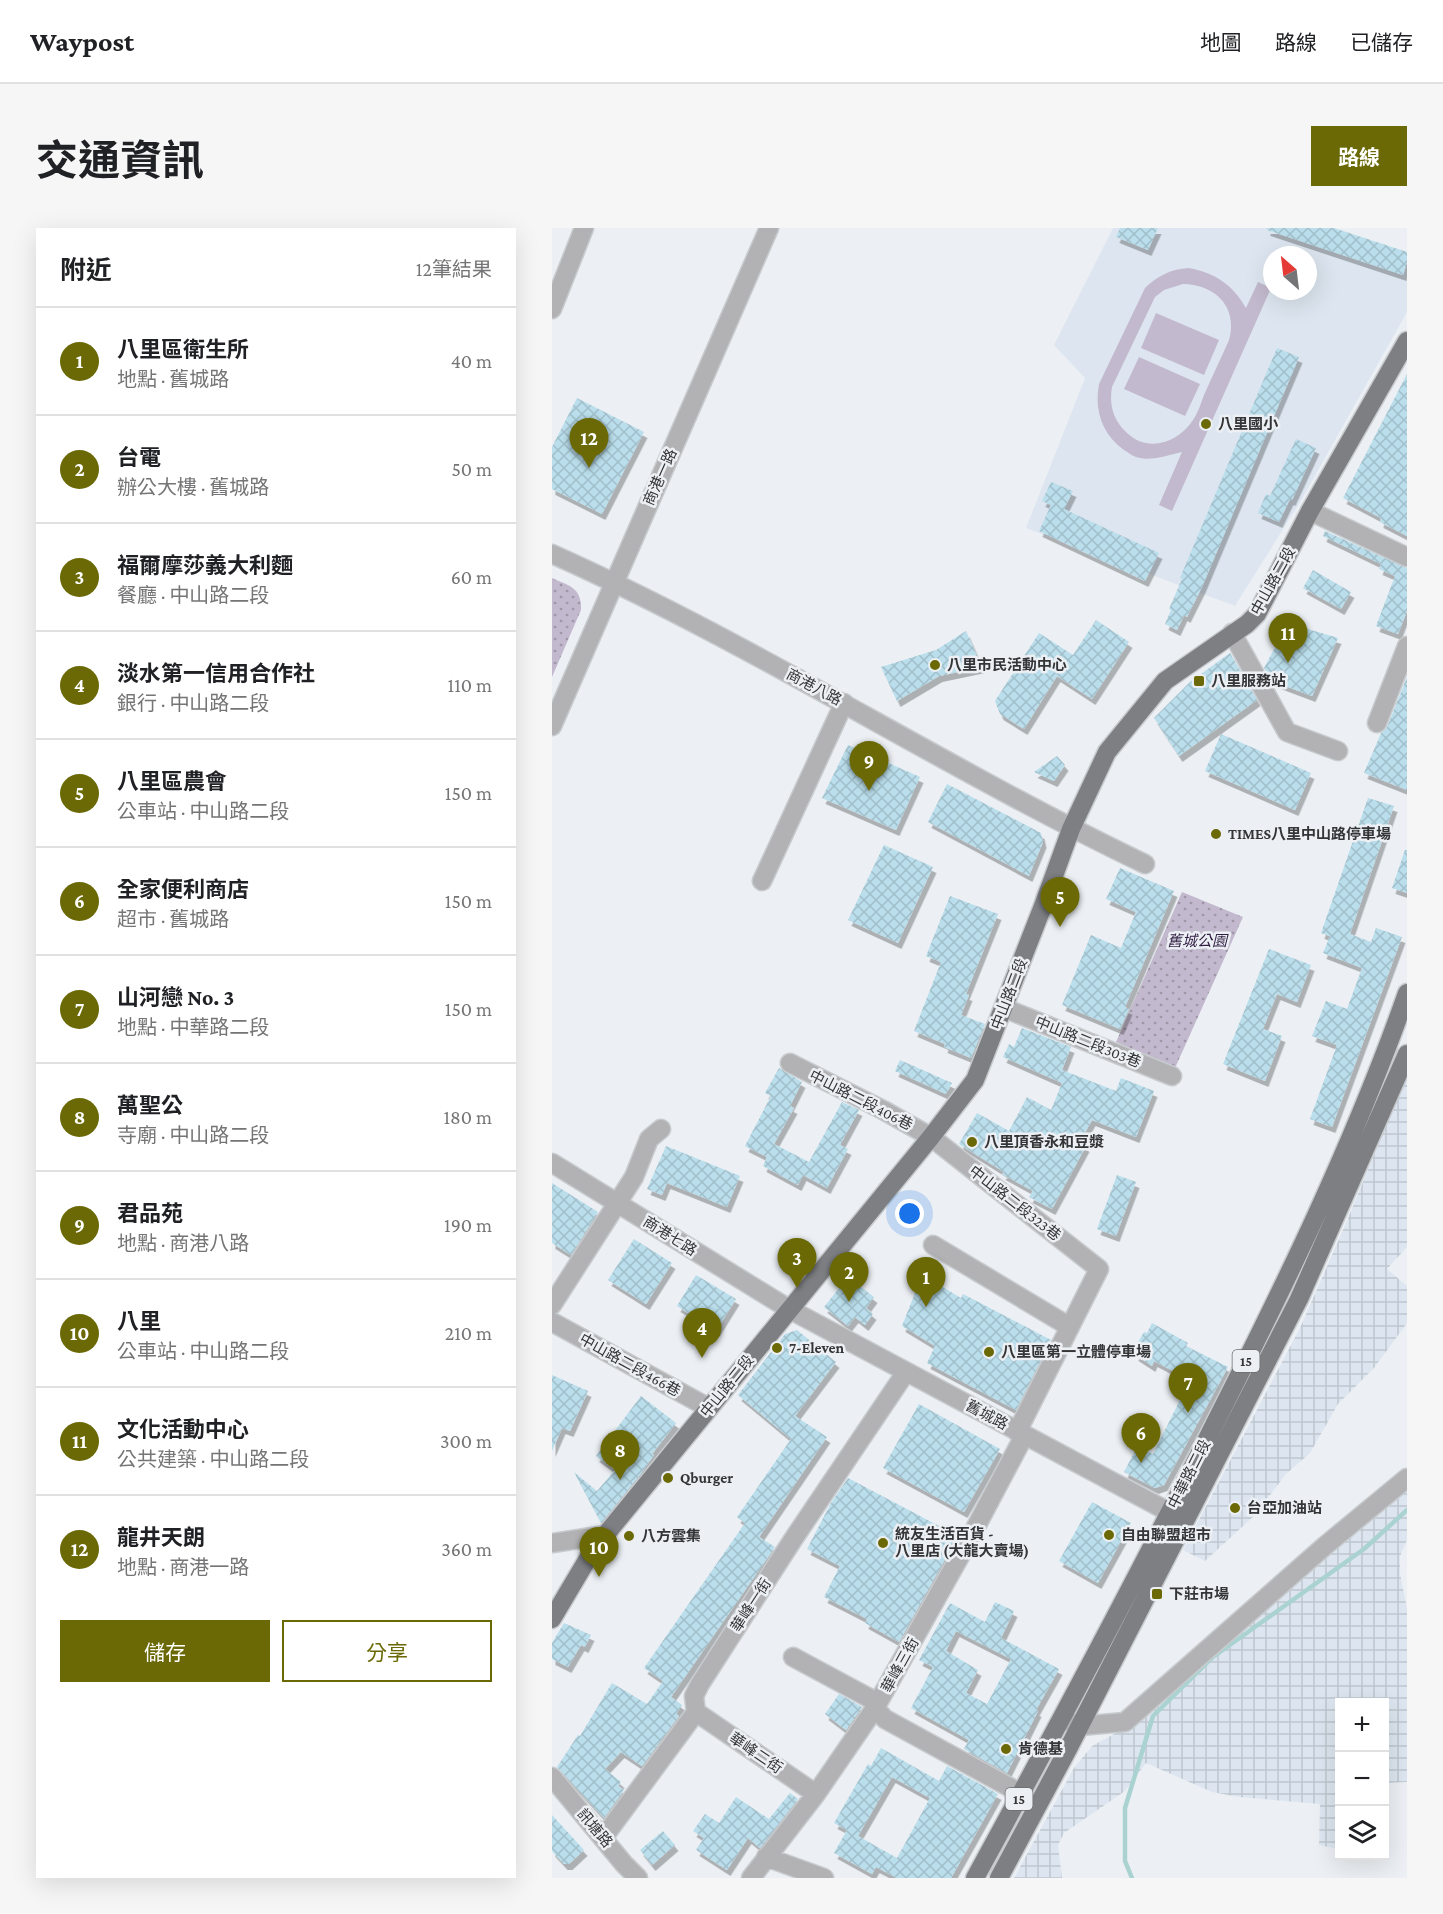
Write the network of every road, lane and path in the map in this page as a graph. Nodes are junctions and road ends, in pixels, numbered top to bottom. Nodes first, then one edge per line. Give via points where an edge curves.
1 (584, 228) edge
2 (769, 228) edge
3 (552, 309) edge
4 (1407, 341) edge
5 (1310, 511) junction
6 (552, 554) edge
7 (1407, 557) edge
8 (614, 581) junction
9 (1232, 633) junction
10 (1407, 646) edge
11 (844, 703) junction
12 (1377, 723) dead end
13 (552, 726) edge
14 (1338, 751) dead end
15 (1071, 829) junction
16 (1145, 864) dead end
17 (762, 881) dead end
18 (1407, 993) edge
19 (1004, 1008) junction
20 (1407, 1054) edge
21 (790, 1064) dead end
22 (1172, 1076) dead end
23 (661, 1129) dead end
24 (931, 1137) junction
25 (552, 1163) edge
26 (617, 1203) junction
27 (933, 1245) dead end
28 (1099, 1269) joint
29 (552, 1305) edge
30 (789, 1309) junction
31 (552, 1322) edge
32 (1070, 1327) junction
33 (906, 1372) junction
34 (708, 1408) junction
35 (1021, 1434) junction
36 (1407, 1478) edge
37 (1178, 1516) junction
38 (605, 1535) junction
39 (552, 1543) edge
40 (552, 1619) edge
41 (793, 1657) dead end
42 (875, 1708) junction
43 (696, 1712) junction
44 (1062, 1719) junction
45 (1080, 1726) junction
46 (552, 1777) edge
47 (816, 1794) junction
48 (1022, 1794) junction
49 (603, 1838) junction
50 (766, 1857) junction
51 (624, 1871) edge
52 (638, 1878) edge
53 (751, 1878) edge
54 (824, 1878) edge
55 (975, 1878) edge
56 (999, 1878) edge

1 - 3 street
2 - 8 street, 商港一路
4 - 5 main road, 中山路二段
5 - 7 street
5 - 9 main road, 中山路二段 via 1257,614
6 - 8 street, 商港八路
8 - 11 street, 商港八路
8 - 13 street, 商港一路
9 - 14 street via 1287,732
9 - 15 main road, 中山路二段 via 1165,681 1107,752
10 - 12 street
11 - 15 street, 商港八路
11 - 17 street
15 - 16 street, 商港八路
15 - 19 main road, 中山路二段
18 - 37 main road, 中華路二段 / 15 via 1381,1067
19 - 22 street, 中山路二段303巷
19 - 24 main road, 中山路二段 via 975,1080
20 - 37 main road, 中華路二段 / 15 via 1299,1299
21 - 24 street, 中山路二段406巷
23 - 26 street via 649,1138 634,1177
24 - 28 street, 中山路二段323巷
24 - 30 main road, 中山路二段
25 - 26 street, 商港七路
26 - 29 street
26 - 30 street, 商港七路
27 - 32 street
28 - 32 street, 華峰三街
30 - 33 street, 舊城路
30 - 34 main road, 中山路二段
31 - 34 street, 中山路二段466巷
32 - 35 street, 華峰三街
33 - 35 street, 舊城路
33 - 43 street, 華峰一街 via 700,1684 694,1696
34 - 38 main road, 中山路二段
35 - 37 street, 舊城路
35 - 42 street, 華峰三街 via 969,1540
36 - 45 street via 1125,1722
37 - 44 main road, 中華路二段 / 15
37 - 45 main road, 中華路二段 / 15
38 - 39 street
38 - 40 main road, 中山路二段
41 - 42 street via 873,1700
42 - 47 street, 華峰三街
42 - 48 street via 885,1719
43 - 47 street, 華峰二街
43 - 49 street, 華峰一街
44 - 45 street
44 - 48 main road, 中華路二段 / 15
45 - 56 main road, 中華路二段 / 15
46 - 49 street, 訊塘路
47 - 50 street, 華峰三街
48 - 55 main road, 中華路二段 / 15
49 - 51 street, 訊塘路
50 - 53 street, 華峰三街
50 - 54 street
51 - 52 street, 訊塘路

